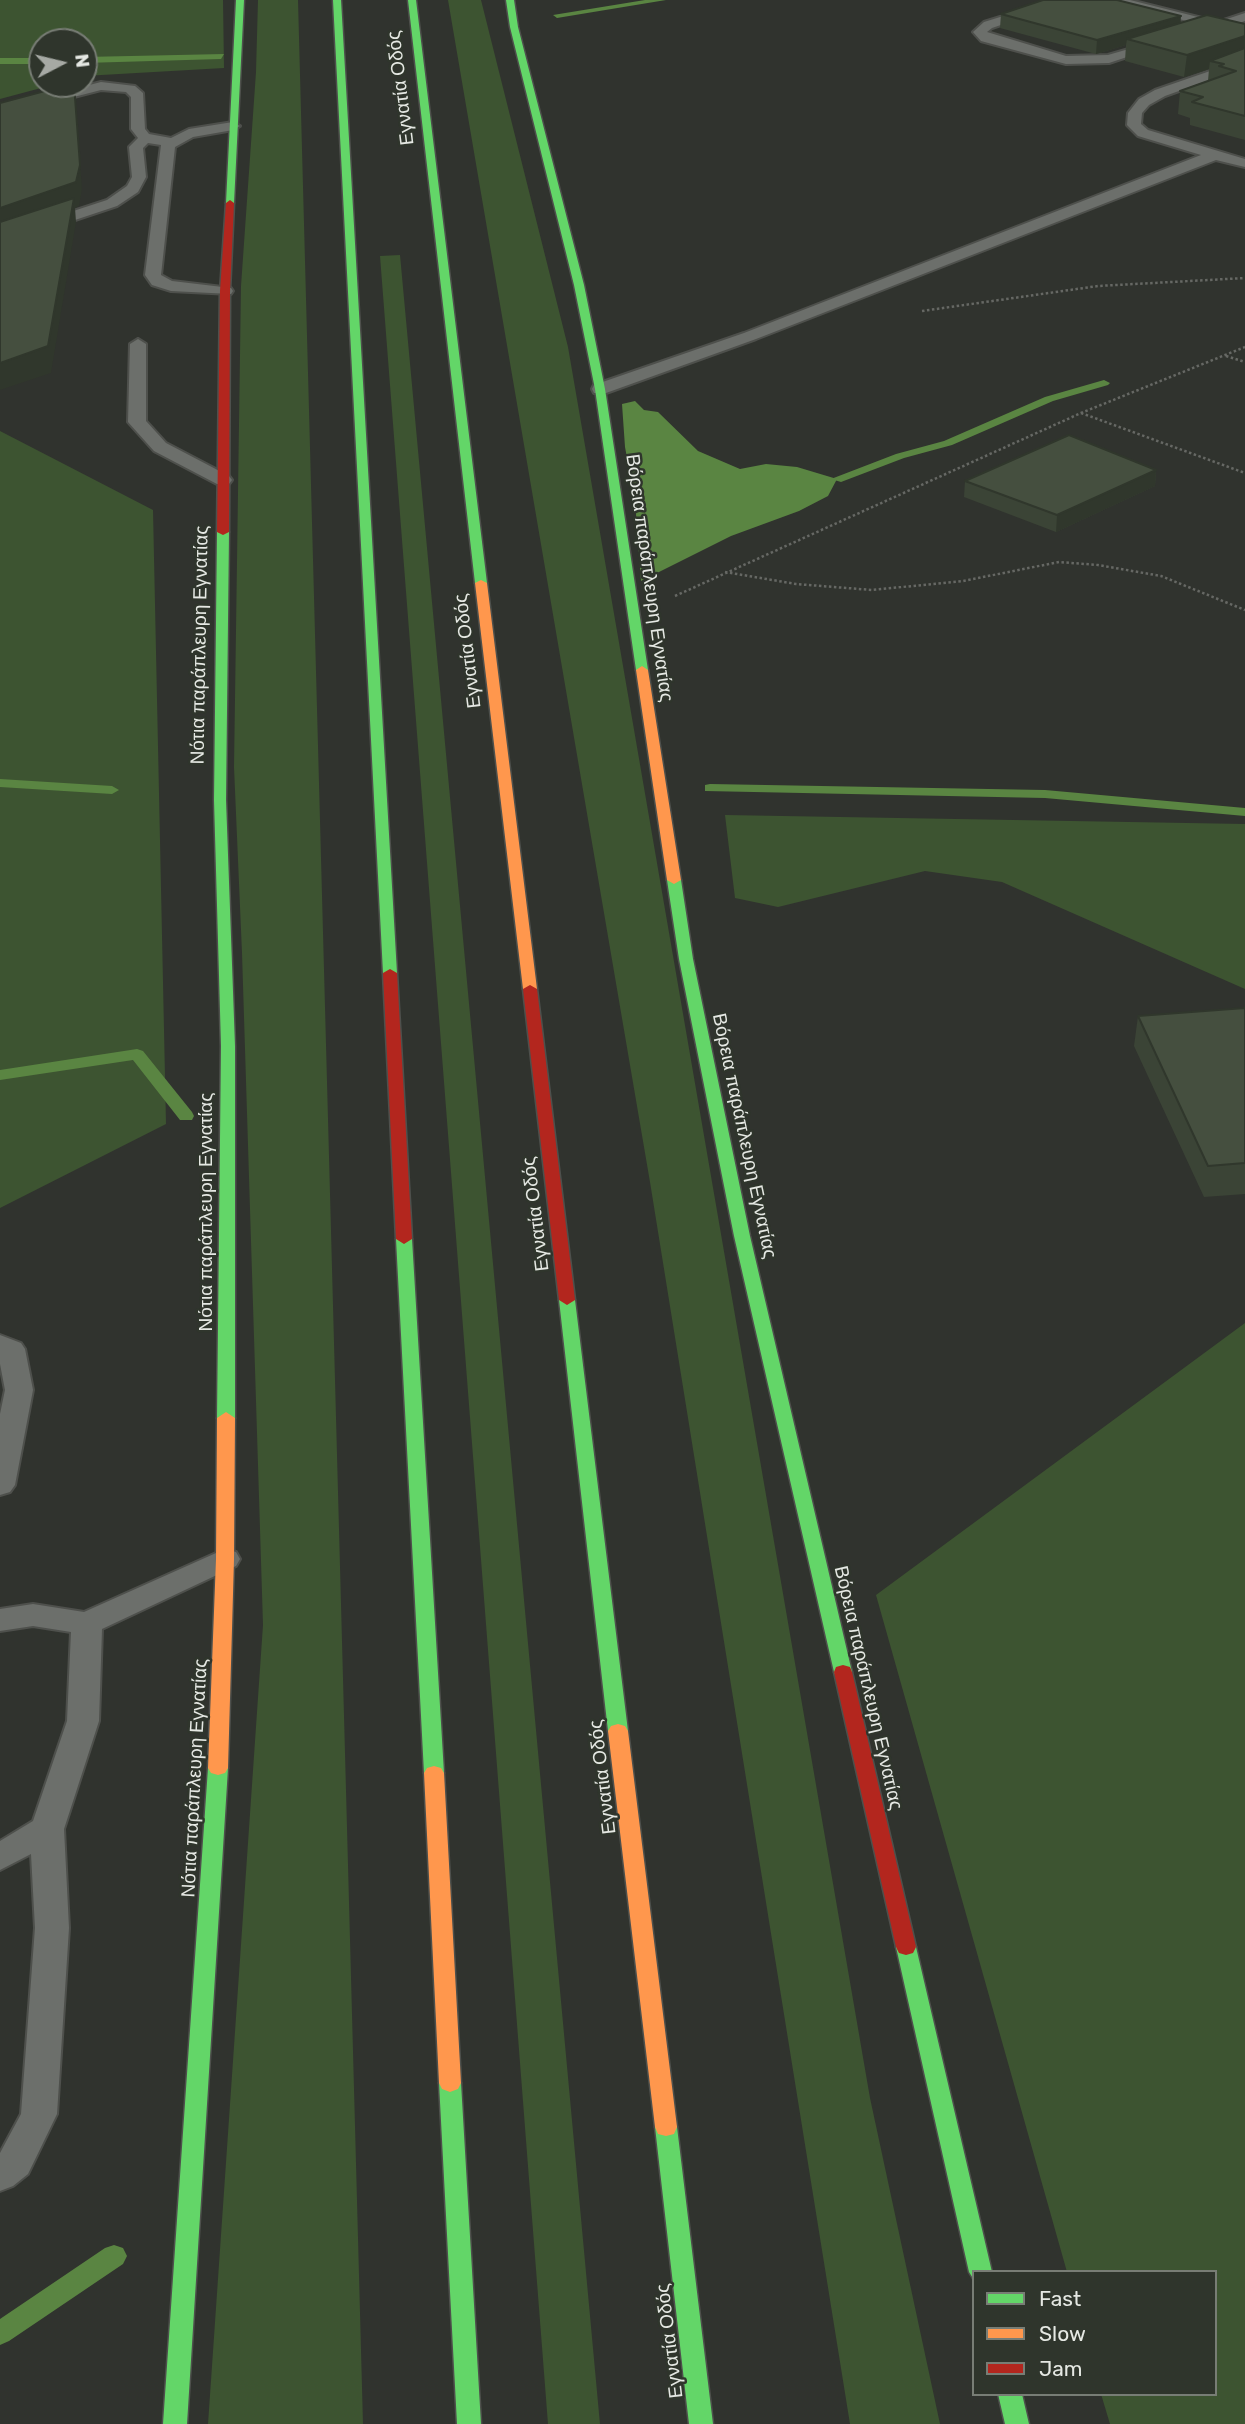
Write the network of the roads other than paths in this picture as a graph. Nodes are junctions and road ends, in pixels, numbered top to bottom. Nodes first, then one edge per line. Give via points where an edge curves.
1 (240, 0) edge
2 (337, 0) edge
3 (412, 0) edge
4 (510, 0) edge
5 (1068, 0) edge
6 (1115, 0) edge
7 (1245, 17) edge
8 (1219, 26) junction
9 (1245, 63) edge
10 (0, 112) edge
11 (233, 126) junction
12 (145, 138) junction
13 (173, 142) junction
14 (1214, 155) junction
15 (1245, 163) edge
16 (0, 240) edge
17 (225, 291) junction
18 (138, 344) dead end
19 (600, 389) junction
20 (223, 480) junction
21 (0, 1344) edge
22 (0, 1485) edge
23 (225, 1559) junction
24 (0, 1620) edge
25 (87, 1623) junction
26 (47, 1829) junction
27 (0, 1857) edge
28 (0, 2175) edge
29 (981, 2270) edge
30 (1010, 2396) edge
31 (175, 2424) edge
32 (469, 2424) edge
33 (701, 2424) edge
34 (1017, 2424) edge

1 - 11 main road, Νότια παράπλευρη Εγνατίας
2 - 32 main road
3 - 33 main road, Εγνατία Οδός
4 - 19 main road, Βόρεια παράπλευρη Εγνατίας
5 - 8 lane via 988,25 979,32 986,38 1066,60 1090,61
6 - 8 lane
7 - 8 lane
9 - 14 lane via 1160,93 1135,113 1134,125 1143,133
10 - 12 lane via 101,86 121,87 138,96 138,129
11 - 13 lane via 189,133
11 - 17 main road, Νότια παράπλευρη Εγνατίας
12 - 13 lane
12 - 16 lane via 136,147 139,177 132,189 112,202
13 - 17 lane via 166,152 153,275 158,282 172,286
14 - 15 lane
14 - 19 lane via 750,336
17 - 20 main road, Νότια παράπλευρη Εγνατίας
18 - 20 lane via 137,422 160,447
19 - 29 main road, Βόρεια παράπλευρη Εγνατίας via 686,958 739,1223
20 - 23 main road, Νότια παράπλευρη Εγνατίας via 220,800 228,1125
21 - 22 lane via 11,1349 19,1390
23 - 25 lane
23 - 31 main road, Νότια παράπλευρη Εγνατίας via 216,1823
24 - 25 lane via 33,1615
25 - 26 lane via 83,1721
26 - 27 lane
26 - 28 lane via 52,1928 39,2114 15,2163
30 - 34 main road

